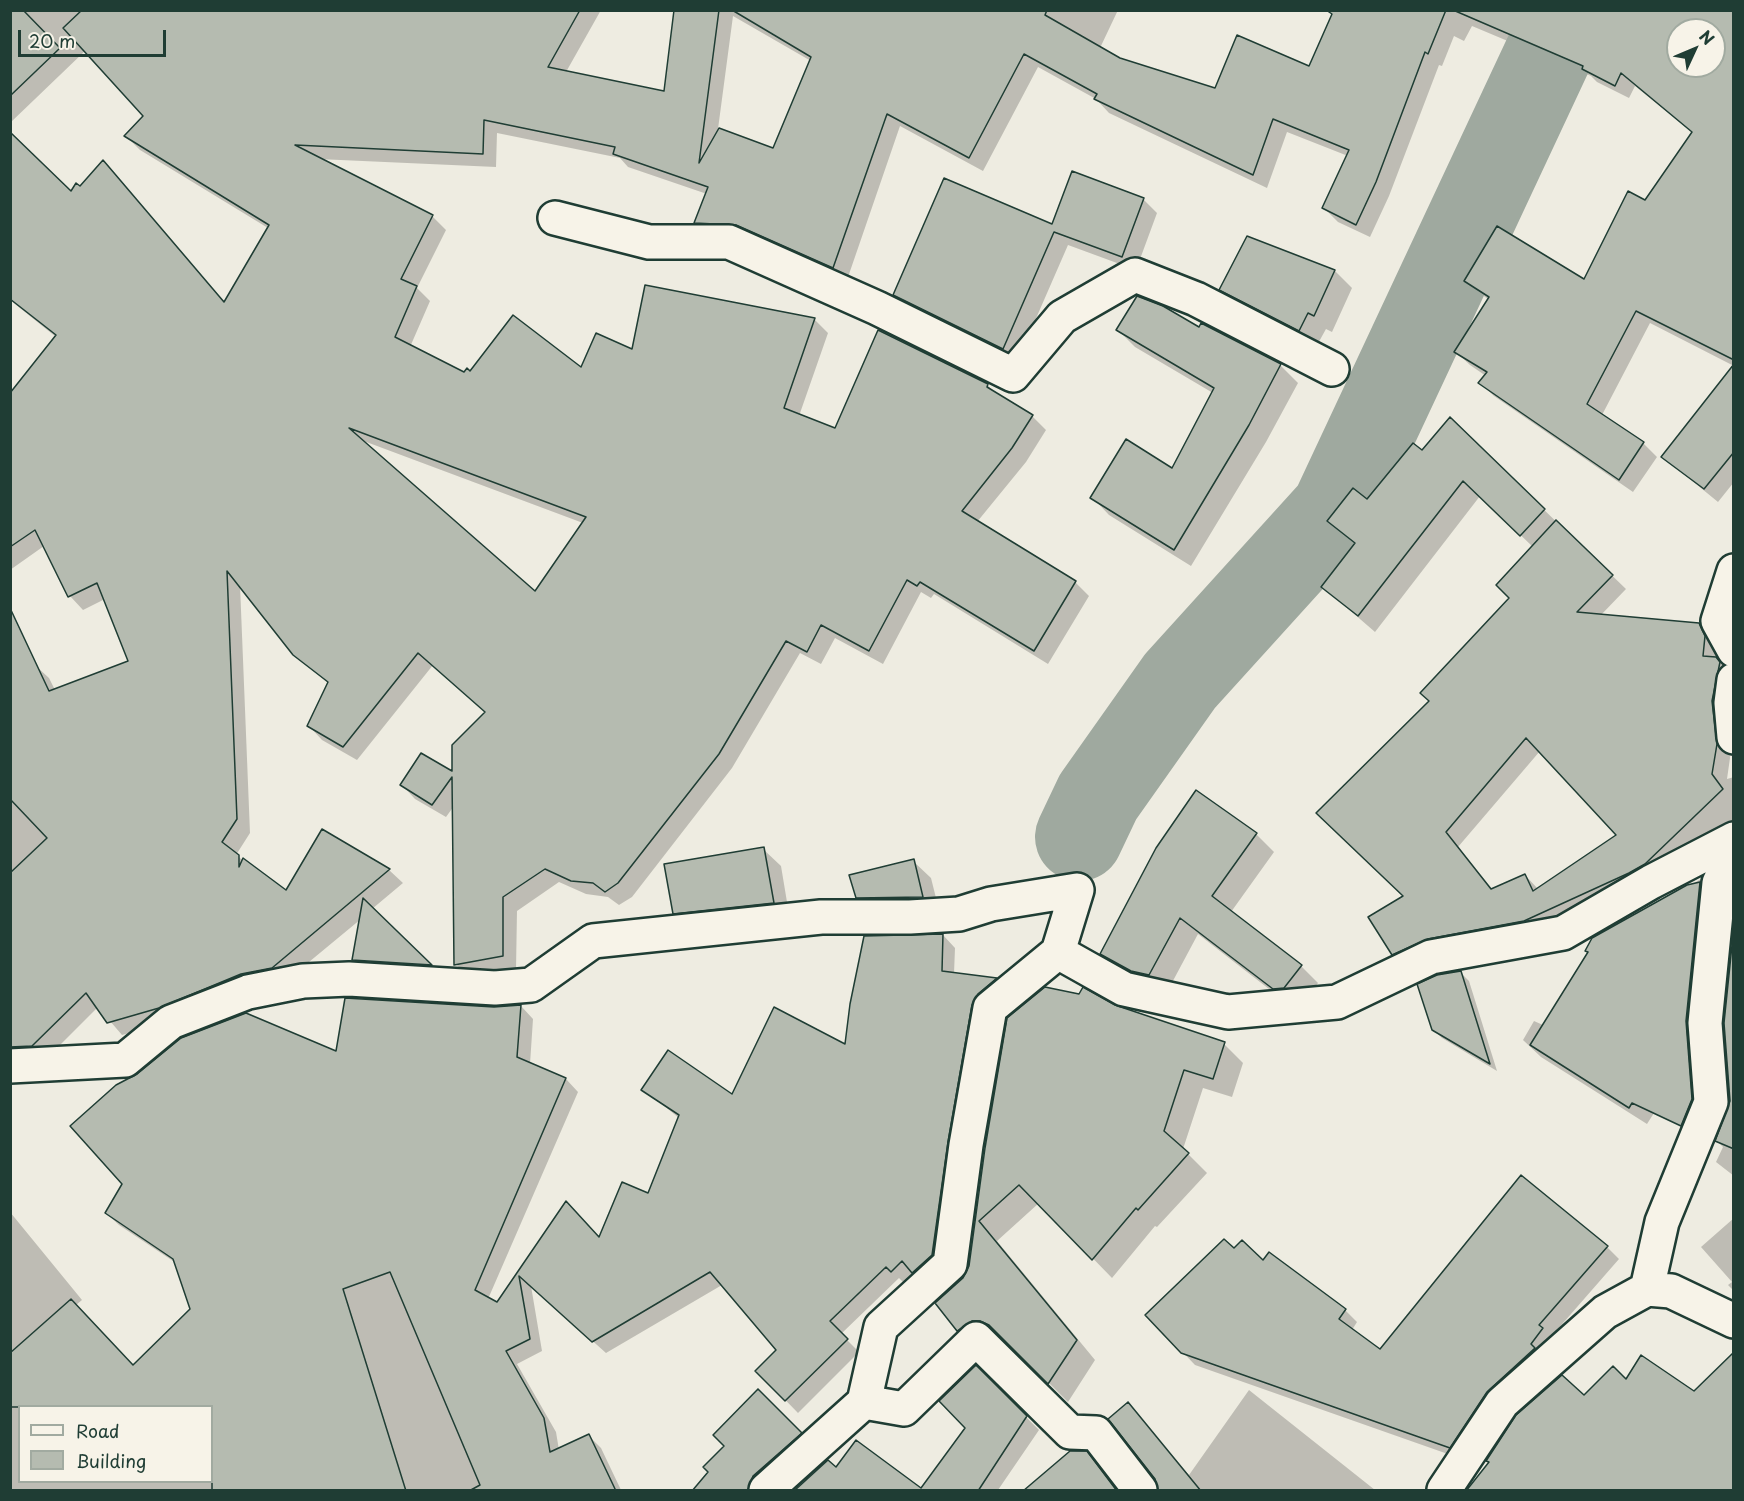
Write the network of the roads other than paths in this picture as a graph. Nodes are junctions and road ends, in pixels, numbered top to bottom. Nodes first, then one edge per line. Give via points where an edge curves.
1 (555, 218) dead end
2 (1332, 369) dead end
3 (1734, 571) edge
4 (1734, 650) edge
5 (1734, 680) edge
6 (1734, 737) edge
7 (1734, 839) edge
8 (1734, 852) edge
9 (1058, 952) junction
10 (10, 1066) edge
11 (1722, 1104) edge
12 (1647, 1289) junction
13 (1734, 1321) edge
14 (864, 1402) junction
15 (766, 1491) edge
16 (1140, 1491) edge
17 (1444, 1491) edge

1 - 2 street via 649,242 729,242 1013,375 1062,317 1135,275 1196,299
3 - 4 street via 1718,621
5 - 6 street
7 - 9 street via 1563,933 1431,957 1337,1002 1228,1012 1124,988
8 - 11 street via 1719,883 1706,1012
9 - 10 street via 1077,890 991,904 959,914 821,917 593,941 531,985 495,988 349,979 303,981 248,992 171,1022 125,1060
9 - 14 street via 990,1008 950,1264 881,1327
11 - 12 street via 1662,1222
12 - 13 street via 1671,1291
12 - 17 street via 1605,1312 1502,1403
14 - 15 street
14 - 16 street via 904,1409 976,1339 1070,1432 1096,1432

